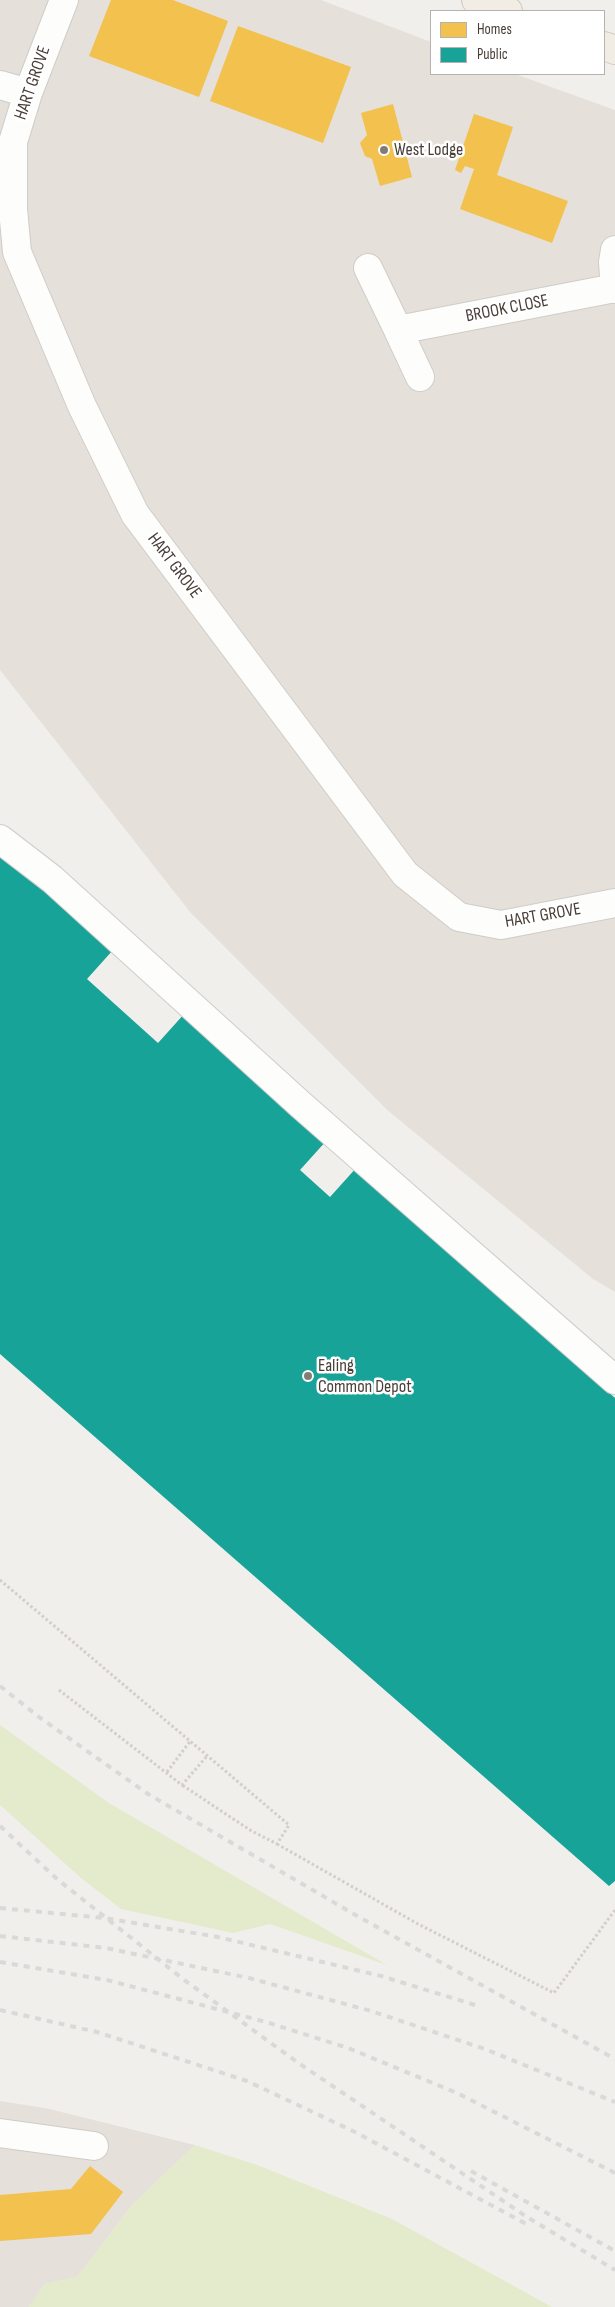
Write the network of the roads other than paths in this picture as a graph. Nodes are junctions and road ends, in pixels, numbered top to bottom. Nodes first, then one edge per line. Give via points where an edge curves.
1 (64, 0) edge
2 (476, 0) edge
3 (505, 10) edge
4 (0, 85) edge
5 (28, 93) junction
6 (615, 250) edge
7 (368, 268) dead end
8 (615, 289) edge
9 (398, 330) junction
10 (420, 377) dead end
11 (0, 839) edge
12 (615, 903) edge
13 (615, 1380) edge
14 (0, 2133) edge
15 (94, 2146) dead end

1 - 5 street, HART GROVE
2 - 3 main road
4 - 5 street
5 - 12 street, HART GROVE via 13,142 17,252 82,406 135,514 405,874 459,917 501,925
6 - 8 street
7 - 9 street
8 - 9 street, BROOK CLOSE
9 - 10 street
11 - 13 street via 52,879 301,1105
14 - 15 street

